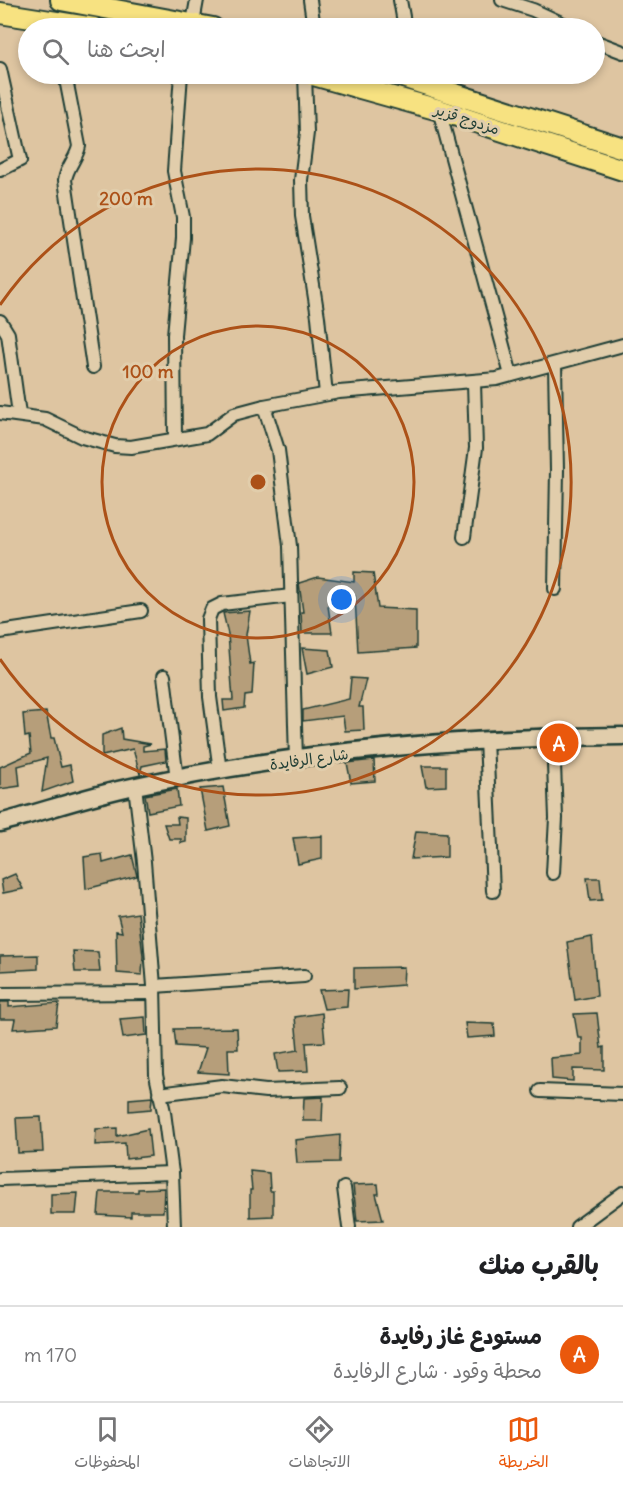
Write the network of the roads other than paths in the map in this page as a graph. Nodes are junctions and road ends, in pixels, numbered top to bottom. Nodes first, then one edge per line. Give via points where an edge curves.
1 (61, 0) edge
2 (197, 0) edge
3 (310, 0) edge
4 (400, 0) edge
5 (502, 0) edge
6 (0, 13) edge
7 (23, 18) edge
8 (152, 18) edge
9 (194, 18) edge
10 (313, 18) edge
11 (403, 18) edge
12 (550, 18) edge
13 (605, 45) edge
14 (623, 52) edge
15 (0, 69) edge
16 (67, 84) edge
17 (180, 84) edge
18 (308, 84) edge
19 (344, 84) edge
20 (436, 84) edge
21 (439, 110) junction
22 (623, 148) edge
23 (0, 170) edge
24 (623, 171) edge
25 (0, 321) edge
26 (623, 345) edge
27 (555, 365) junction
28 (93, 367) dead end
29 (511, 375) junction
30 (474, 383) junction
31 (326, 394) junction
32 (264, 406) junction
33 (0, 413) edge
34 (19, 414) junction
35 (175, 438) junction
36 (464, 537) dead end
37 (555, 589) dead end
38 (291, 596) junction
39 (141, 611) dead end
40 (0, 632) edge
41 (164, 676) dead end
42 (553, 736) junction
43 (623, 736) edge
44 (486, 740) junction
45 (296, 760) junction
46 (220, 771) junction
47 (177, 778) junction
48 (135, 786) junction
49 (0, 823) edge
50 (553, 873) dead end
51 (494, 891) dead end
52 (304, 976) dead end
53 (154, 990) junction
54 (0, 994) edge
55 (340, 1088) dead end
56 (540, 1091) dead end
57 (159, 1094) junction
58 (623, 1094) edge
59 (172, 1173) junction
60 (0, 1179) edge
61 (344, 1188) dead end
62 (623, 1193) edge
63 (174, 1227) edge
64 (349, 1227) edge
65 (577, 1227) edge

1 - 8 main road
2 - 9 street
3 - 10 street
4 - 11 street
5 - 12 street
6 - 7 main road
13 - 14 street
15 - 23 street via 20,160
16 - 28 street via 79,146 64,180
17 - 35 street via 174,171 183,228 174,335
18 - 31 street via 302,216
19 - 21 main road, مزدوج قزير
20 - 22 main road, مزدوج قزير
21 - 24 main road, مزدوج قزير
21 - 29 street
25 - 34 street via 8,334
26 - 27 street
27 - 29 street
27 - 37 street
29 - 30 street
30 - 31 street
30 - 36 street via 476,448
31 - 32 street
32 - 35 street via 234,414 207,434
32 - 38 street via 285,489
33 - 34 street
34 - 35 street via 45,418 82,437 115,446 131,447
38 - 45 street
38 - 46 street via 222,604 212,609 208,618 210,697
39 - 40 street
41 - 47 street
42 - 43 street, شارع الرفايدة
42 - 44 street, شارع الرفايدة
42 - 50 street
44 - 45 street, شارع الرفايدة via 435,742
44 - 51 street
45 - 46 street, شارع الرفايدة
46 - 47 street, شارع الرفايدة
47 - 48 street, شارع الرفايدة
48 - 49 street, شارع الرفايدة
48 - 53 street
52 - 53 street
53 - 54 street
53 - 57 street
55 - 57 street via 266,1090 222,1086
56 - 58 street
57 - 59 street
59 - 60 street
59 - 63 street
61 - 64 street
62 - 65 street

